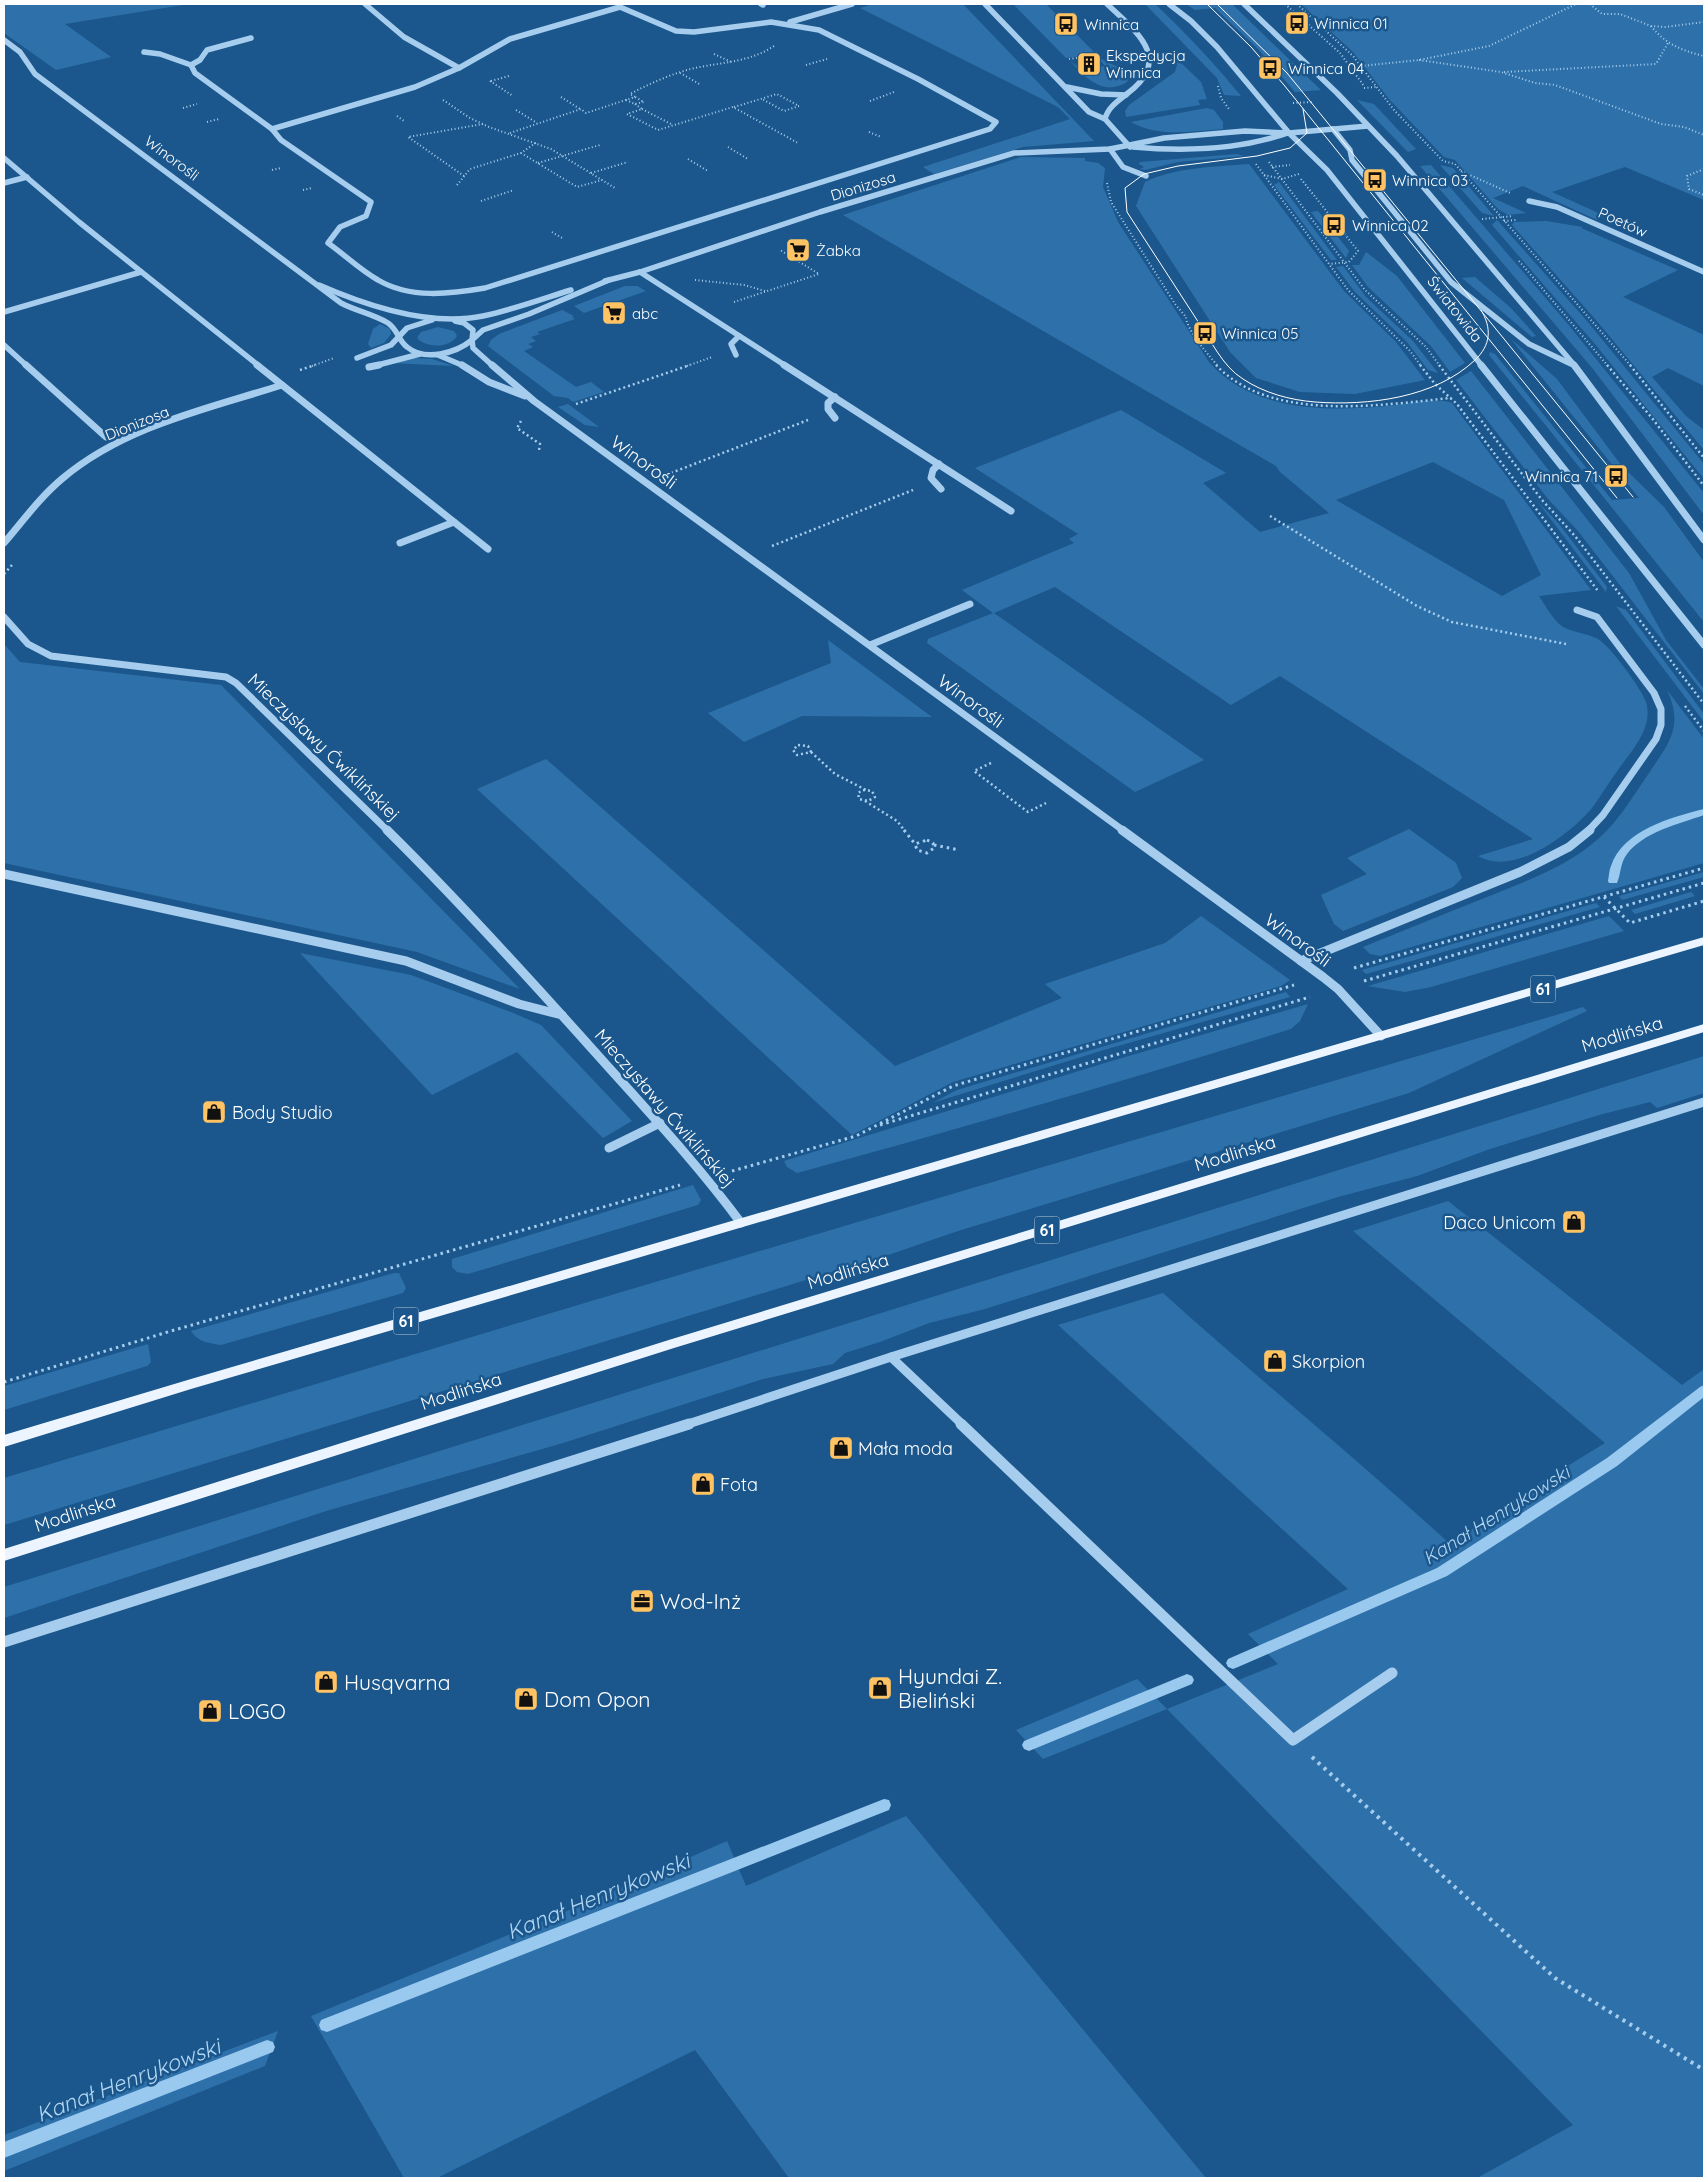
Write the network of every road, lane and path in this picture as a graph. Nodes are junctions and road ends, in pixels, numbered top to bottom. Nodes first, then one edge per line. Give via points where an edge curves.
1 (365, 4) edge
2 (615, 4) edge
3 (632, 4) edge
4 (852, 4) edge
5 (986, 4) edge
6 (1107, 4) edge
7 (1169, 4) edge
8 (1244, 4) edge
9 (1285, 4) edge
10 (1297, 4) edge
11 (1576, 4) edge
12 (1590, 4) edge
13 (620, 7) junction
14 (1704, 22) edge
15 (788, 23) junction
16 (1651, 26) junction
17 (251, 38) dead end
18 (4, 40) edge
19 (778, 42) dead end
20 (1668, 43) junction
21 (4, 48) edge
22 (14, 48) junction
23 (144, 52) dead end
24 (1100, 55) dead end
25 (1704, 56) edge
26 (829, 59) dead end
27 (1066, 60) dead end
28 (1419, 60) junction
29 (806, 65) dead end
30 (191, 66) junction
31 (1360, 66) junction
32 (459, 68) junction
33 (1501, 72) junction
34 (680, 73) junction
35 (510, 76) dead end
36 (1216, 82) dead end
37 (419, 85) junction
38 (701, 86) dead end
39 (1067, 87) junction
40 (895, 92) dead end
41 (1126, 95) junction
42 (513, 96) dead end
43 (1372, 96) dead end
44 (561, 97) dead end
45 (635, 97) junction
46 (626, 99) junction
47 (762, 99) junction
48 (870, 101) dead end
49 (1315, 102) dead end
50 (1293, 103) dead end
51 (635, 104) junction
52 (733, 108) junction
53 (580, 109) junction
54 (642, 109) junction
55 (516, 110) dead end
56 (1234, 116) dead end
57 (1106, 119) junction
58 (537, 123) junction
59 (484, 124) junction
60 (674, 125) junction
61 (1368, 126) junction
62 (272, 129) junction
63 (1333, 129) junction
64 (416, 130) dead end
65 (870, 132) dead end
66 (510, 133) junction
67 (1289, 133) junction
68 (423, 134) junction
69 (1704, 135) edge
70 (881, 137) dead end
71 (537, 142) junction
72 (798, 143) dead end
73 (600, 145) dead end
74 (1130, 146) junction
75 (728, 147) dead end
76 (1110, 149) junction
77 (521, 153) junction
78 (564, 157) junction
79 (4, 158) edge
80 (1266, 158) dead end
81 (441, 159) junction
82 (688, 159) dead end
83 (748, 159) dead end
84 (437, 160) dead end
85 (628, 162) dead end
86 (538, 163) junction
87 (1296, 164) dead end
88 (1272, 167) junction
89 (1704, 168) edge
90 (1459, 170) junction
91 (708, 171) dead end
92 (1306, 171) dead end
93 (591, 174) junction
94 (1297, 174) junction
95 (1108, 175) dead end
96 (464, 176) junction
97 (1146, 176) dead end
98 (27, 177) junction
99 (1282, 179) junction
100 (602, 180) junction
101 (4, 183) edge
102 (456, 185) dead end
103 (615, 188) dead end
104 (514, 190) dead end
105 (1704, 194) edge
106 (481, 201) dead end
107 (1529, 201) joint
108 (552, 232) dead end
109 (570, 243) dead end
110 (780, 250) dead end
111 (1345, 263) junction
112 (1329, 264) junction
113 (141, 272) junction
114 (640, 272) junction
115 (1704, 272) edge
116 (689, 279) dead end
117 (609, 280) junction
118 (319, 285) junction
119 (766, 291) junction
120 (734, 302) dead end
121 (4, 312) edge
122 (448, 319) junction
123 (739, 336) junction
124 (401, 337) junction
125 (472, 340) junction
126 (4, 345) edge
127 (734, 352) joint
128 (428, 353) junction
129 (337, 358) dead end
130 (357, 358) dead end
131 (369, 367) dead end
132 (1576, 367) junction
133 (274, 378) junction
134 (282, 385) junction
135 (835, 397) junction
136 (1451, 398) junction
137 (534, 400) junction
138 (574, 405) dead end
139 (829, 412) junction
140 (835, 418) dead end
141 (106, 437) dead end
142 (1704, 458) edge
143 (939, 464) junction
144 (670, 474) dead end
145 (933, 482) junction
146 (941, 489) dead end
147 (1531, 502) dead end
148 (1011, 510) dead end
149 (1270, 516) dead end
150 (454, 522) junction
151 (1704, 540) edge
152 (4, 543) edge
153 (400, 543) dead end
154 (772, 546) dead end
155 (488, 550) dead end
156 (970, 604) dead end
157 (1576, 610) dead end
158 (4, 617) edge
159 (1566, 644) dead end
160 (870, 645) junction
161 (1704, 645) edge
162 (1704, 704) edge
163 (811, 752) junction
164 (997, 760) dead end
165 (866, 790) junction
166 (1051, 800) dead end
167 (865, 801) junction
168 (915, 844) junction
169 (934, 846) junction
170 (958, 850) dead end
171 (1704, 868) edge
172 (4, 874) edge
173 (1704, 883) edge
174 (1603, 896) junction
175 (1704, 901) edge
176 (1616, 909) junction
177 (1704, 941) edge
178 (1301, 961) junction
179 (1351, 969) dead end
180 (1362, 982) dead end
181 (1300, 983) dead end
182 (1314, 996) dead end
183 (562, 1015) junction
184 (1704, 1028) edge
185 (1381, 1036) junction
186 (1704, 1102) edge
187 (660, 1123) junction
188 (872, 1128) junction
189 (609, 1148) dead end
190 (707, 1177) junction
191 (741, 1224) junction
192 (891, 1357) junction
193 (4, 1382) edge
194 (4, 1441) edge
195 (4, 1555) edge
196 (4, 1642) edge
197 (1392, 1673) dead end
198 (1293, 1740) junction
199 (1704, 2070) edge

1 - 32 street via 404,37
2 - 13 street
3 - 13 street
4 - 15 street
5 - 39 street
6 - 41 street via 1141,37 1149,54 1150,66 1144,78
7 - 67 street, Światowida via 1217,47
8 - 61 street
9 - 43 path via 1340,53
10 - 31 path
11 - 28 path via 1489,46
12 - 16 path via 1602,14 1620,14
13 - 15 street via 676,31
13 - 32 street via 510,39
14 - 16 path
15 - 62 street via 819,30 996,122 994,126 596,254 485,288 454,294 416,292 385,284 328,243 340,227 366,216 371,202 281,140
16 - 20 path
17 - 30 street via 207,50
18 - 22 street, Winorośli
19 - 34 path via 772,48 747,57
20 - 25 path
20 - 33 path via 1656,64
21 - 22 street
22 - 118 street, Winorośli via 35,74
23 - 30 street via 160,54
24 - 27 path
26 - 29 path
28 - 31 path
28 - 33 path
30 - 62 street via 195,73
31 - 90 path via 1394,110 1443,161 1455,164
32 - 37 street
33 - 69 path via 1535,83 1555,85 1661,124 1684,127
34 - 38 path
34 - 45 path via 630,94
35 - 42 path via 490,81
36 - 56 path via 1221,98
37 - 59 path
37 - 62 street
39 - 41 street
39 - 57 street via 1089,112
40 - 48 path
41 - 57 street via 1107,111
44 - 53 path
45 - 46 path
45 - 51 path via 644,102
46 - 51 path
46 - 53 path via 586,113
47 - 47 path via 777,94 799,106 784,111
47 - 52 path
49 - 50 path
51 - 54 path
52 - 60 path
52 - 72 path
53 - 58 path
54 - 60 path
54 - 60 path via 627,114 658,130
55 - 58 path
57 - 74 street
58 - 66 path
59 - 66 path
59 - 68 path
61 - 63 street, Dionizosa
61 - 132 street
63 - 67 street, Dionizosa
63 - 132 street via 1350,150 1352,160 1451,282 1529,344
64 - 68 path
65 - 70 path
66 - 71 path
67 - 74 street, Dionizosa via 1258,130 1184,136
67 - 74 street, Dionizosa via 1272,140 1172,150
67 - 161 street, Światowida via 1327,170
68 - 81 path via 408,137
71 - 77 path
71 - 78 path
73 - 78 path
74 - 76 street, Dionizosa
75 - 83 path
76 - 97 street via 1123,167
76 - 114 street, Dionizosa via 1014,153 835,207
77 - 86 path
77 - 96 path via 470,168
78 - 86 path
78 - 93 path
79 - 98 street
80 - 88 path
81 - 84 path
81 - 96 path
82 - 91 path
85 - 93 path
86 - 100 path via 577,187
87 - 88 path
88 - 99 path
89 - 105 path via 1687,176 1689,189
90 - 107 path
90 - 142 path via 1619,351
92 - 94 path
93 - 100 path
94 - 99 path
94 - 111 path via 1358,251
95 - 136 path via 1108,192 1119,215 1186,317 1206,354 1237,383 1274,397 1314,404 1368,406
96 - 102 path
98 - 101 street
98 - 113 street
99 - 111 path
99 - 112 path via 1263,174
100 - 103 path
104 - 106 path
107 - 115 street, Poetów via 1595,223
108 - 109 path
110 - 119 path via 819,274
111 - 112 path
111 - 162 path via 1365,290 1426,347
112 - 136 path via 1352,295 1410,351 1435,384
113 - 121 street
113 - 133 street
114 - 117 street, Dionizosa
114 - 123 street
116 - 119 path
117 - 122 street, Dionizosa via 482,316
117 - 125 street, Dionizosa via 483,330
118 - 122 street, Winorośli via 400,312
118 - 124 street, Winorośli via 347,307 394,326
119 - 120 path
122 - 124 street via 421,322 407,328
122 - 125 street, Winorośli via 470,326
123 - 127 street via 731,344
123 - 135 street
124 - 128 street, Winorośli via 400,341 407,348
124 - 130 street via 388,347
125 - 128 street via 455,350
125 - 137 street, Winorośli via 479,355
126 - 141 street
127 - 138 path
128 - 131 street via 408,355
128 - 137 street, Winorośli via 453,360 489,382
129 - 133 path
132 - 151 street
133 - 134 street
134 - 150 street
134 - 152 street, Dionizosa via 153,427 114,444 72,470 43,496
135 - 139 street via 828,403
135 - 143 street
136 - 147 path
137 - 160 street, Winorośli
139 - 140 street
139 - 144 path
143 - 145 street via 933,470
143 - 148 street
145 - 146 street
145 - 154 path
149 - 159 path via 1417,606 1452,622
150 - 153 street
150 - 155 street
156 - 160 street
157 - 178 street via 1597,617 1654,693 1661,709 1661,725 1656,739 1602,815 1589,831 1547,860
158 - 183 street, Mieczysławy Ćwiklińskiej via 32,650 42,654 212,674 236,684 432,874
160 - 178 street, Winorośli
163 - 163 path via 810,748 802,745 792,750 800,756
163 - 165 path via 836,774
164 - 166 path via 974,771 1028,812
165 - 167 path via 857,795
165 - 167 path via 875,792 875,797
167 - 168 path via 897,821
168 - 169 path via 928,840
168 - 169 path via 917,850 923,852 933,850
169 - 170 path
171 - 174 path
172 - 183 street via 406,961 519,1004
173 - 176 path
174 - 176 path
174 - 179 path
175 - 176 path via 1630,923
176 - 180 path
177 - 185 main road, 61
178 - 185 street, Winorośli via 1338,989
181 - 188 path via 953,1086
182 - 188 path
183 - 187 street, Mieczysławy Ćwiklińskiej
184 - 195 main road, Modlińska / 61 via 672,1344
185 - 191 main road, 61
186 - 192 street
187 - 189 street
187 - 190 street, Mieczysławy Ćwiklińskiej
188 - 190 path via 856,1136
190 - 191 street, Mieczysławy Ćwiklińskiej
190 - 193 path via 172,1330
191 - 194 main road, 61
192 - 196 street via 570,1463
192 - 198 street
197 - 198 street
198 - 199 path via 1555,1978

